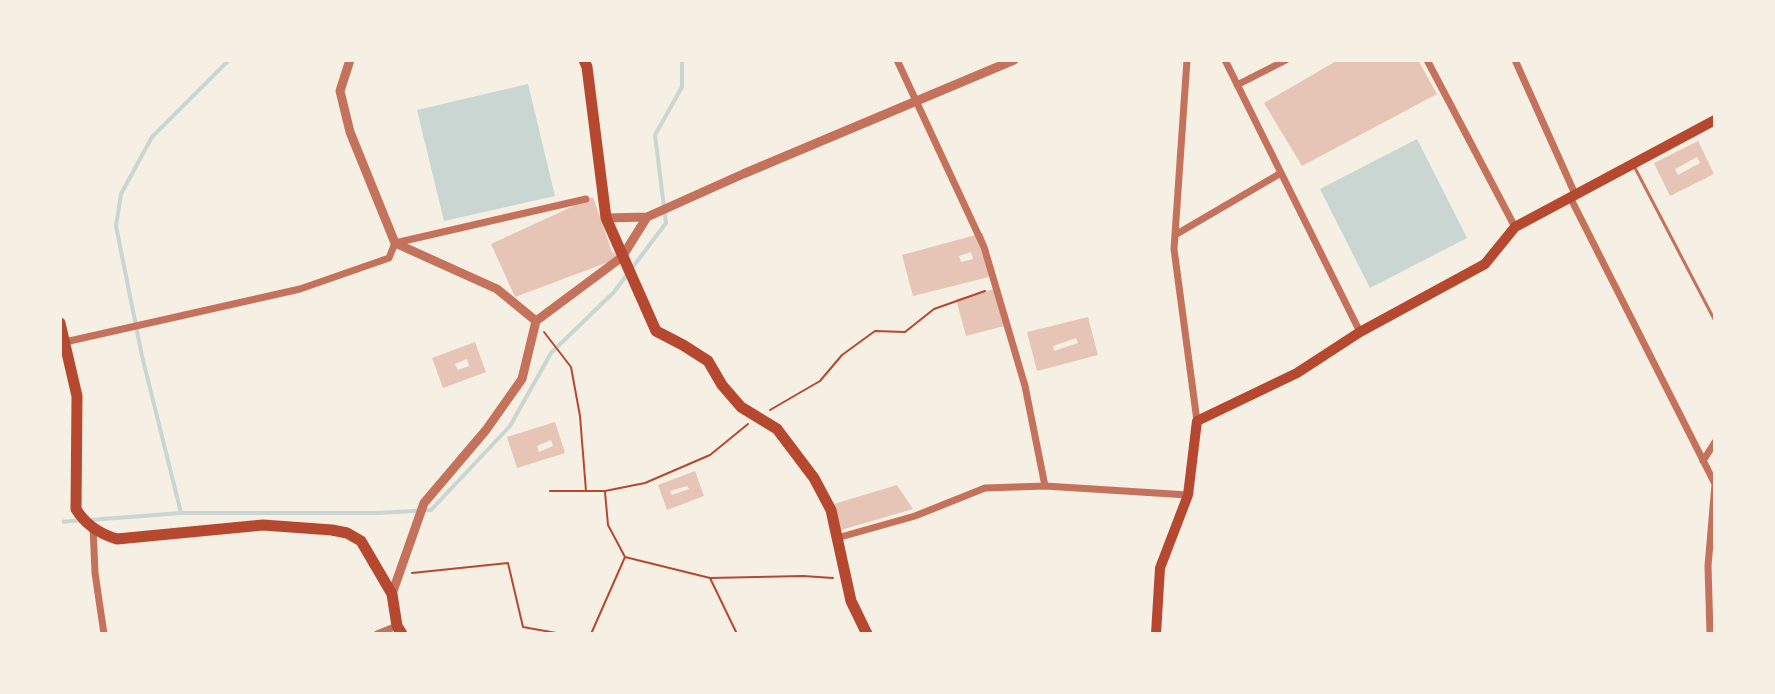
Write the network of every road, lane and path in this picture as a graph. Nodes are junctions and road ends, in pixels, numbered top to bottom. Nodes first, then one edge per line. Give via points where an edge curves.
1 (350, 60) edge
2 (584, 60) edge
3 (897, 60) edge
4 (1014, 60) edge
5 (1187, 60) edge
6 (1225, 60) edge
7 (1286, 60) edge
8 (1427, 60) edge
9 (1515, 60) edge
10 (996, 63) edge
11 (1237, 85) junction
12 (917, 100) junction
13 (1715, 120) edge
14 (1632, 163) junction
15 (1281, 173) junction
16 (1572, 196) junction
17 (586, 199) dead end
18 (647, 217) junction
19 (606, 218) junction
20 (1515, 227) junction
21 (1175, 235) junction
22 (395, 243) junction
23 (622, 257) junction
24 (996, 288) junction
25 (536, 321) junction
26 (1715, 321) edge
27 (60, 323) edge
28 (1360, 332) junction
29 (65, 342) junction
30 (758, 418) junction
31 (1197, 421) junction
32 (1715, 442) edge
33 (1703, 461) junction
34 (1045, 486) junction
35 (550, 491) dead end
36 (605, 491) junction
37 (586, 492) junction
38 (1188, 495) junction
39 (93, 527) junction
40 (837, 538) junction
41 (625, 557) junction
42 (399, 575) junction
43 (710, 578) junction
44 (846, 579) junction
45 (392, 594) junction
46 (400, 630) edge
47 (104, 634) edge
48 (377, 634) edge
49 (562, 634) edge
50 (591, 634) edge
51 (737, 634) edge
52 (867, 634) edge
53 (1156, 634) edge
54 (1710, 634) edge

1 - 22 street via 340,91 350,132
2 - 19 main road
3 - 12 street
4 - 10 street
5 - 21 street
6 - 11 street
7 - 11 street
8 - 20 street
9 - 16 street
10 - 12 street
11 - 15 street
12 - 18 street
12 - 24 street via 984,247
13 - 14 main road
14 - 16 main road
14 - 26 lane
15 - 21 street
15 - 28 street
16 - 20 main road
16 - 33 street
17 - 22 street
18 - 19 street
18 - 23 street
19 - 23 main road
20 - 28 main road via 1485,264
21 - 31 street
22 - 25 street via 497,289
22 - 29 street via 389,258 300,289
23 - 25 street
23 - 30 main road via 656,331 708,361 741,407
24 - 30 path via 934,309 905,332 875,331 842,355 820,381
24 - 34 street via 1025,386
25 - 37 path via 571,367
25 - 42 street via 522,379 424,503
27 - 29 main road
28 - 31 main road via 1297,373
29 - 39 main road via 77,396 76,509
30 - 36 path via 710,455 645,483
30 - 40 main road via 777,429 814,478 831,510
31 - 38 main road
32 - 33 street
33 - 54 street via 1715,484 1708,566
34 - 38 street
34 - 40 street via 985,488 915,516
35 - 37 path
36 - 37 path
36 - 41 path via 608,525
38 - 53 main road via 1160,568
39 - 45 main road via 117,539 263,525 347,533 361,541
39 - 47 street
40 - 44 main road
41 - 43 path
41 - 50 path
42 - 45 street
42 - 49 path via 508,563 523,627
43 - 44 path
43 - 51 path
44 - 52 main road
45 - 46 main road
46 - 48 street

